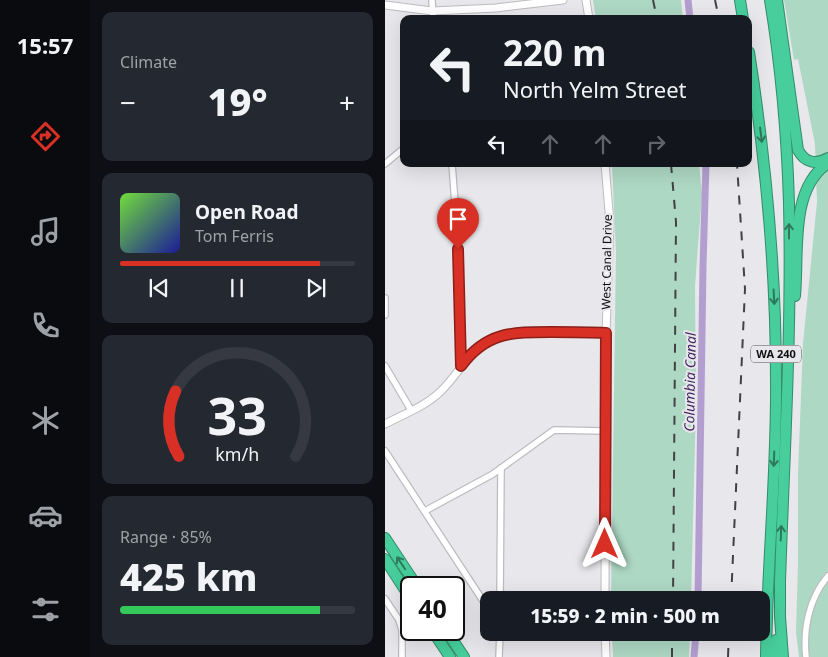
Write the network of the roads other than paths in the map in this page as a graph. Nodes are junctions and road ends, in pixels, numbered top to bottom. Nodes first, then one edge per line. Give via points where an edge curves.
1 (432, 0) edge
2 (563, 0) edge
3 (586, 0) edge
4 (740, 0) edge
5 (770, 0) edge
6 (777, 0) edge
7 (385, 5) edge
8 (433, 15) edge
9 (588, 15) edge
10 (742, 15) edge
11 (752, 74) edge
12 (400, 151) edge
13 (828, 158) edge
14 (828, 163) edge
15 (385, 164) edge
16 (453, 167) edge
17 (605, 167) edge
18 (446, 230) dead end
19 (457, 230) junction
20 (385, 298) edge
21 (385, 315) edge
22 (606, 333) junction
23 (788, 359) junction
24 (385, 366) edge
25 (461, 366) junction
26 (411, 410) junction
27 (385, 424) edge
28 (605, 431) junction
29 (385, 451) edge
30 (501, 468) junction
31 (425, 511) junction
32 (385, 538) edge
33 (385, 559) edge
34 (410, 576) edge
35 (828, 576) edge
36 (400, 582) edge
37 (780, 582) junction
38 (500, 591) edge
39 (605, 591) edge
40 (480, 596) edge
41 (385, 599) edge
42 (439, 641) edge
43 (453, 641) edge
44 (500, 641) edge
45 (605, 641) edge
46 (402, 657) edge
47 (450, 657) edge
48 (464, 657) edge
49 (499, 657) edge
50 (606, 657) edge
51 (766, 657) edge
52 (776, 657) edge
53 (783, 657) edge
54 (806, 657) edge

1 - 8 street
2 - 8 street
3 - 9 street
4 - 10 highway
23 -> 5 highway, WA 240 via 789,203 779,56
6 - 13 highway via 798,150 812,162
7 - 8 street
11 -> 51 highway, WA 240 via 769,211 776,352
12 - 15 street
14 - 23 highway via 811,180 801,203
16 - 19 street
17 - 22 street, West Canal Drive via 609,223
18 - 19 street
19 - 25 street
20 - 21 street
22 - 25 street via 502,335 472,352
22 - 28 street, West Canal Drive
37 -> 23 highway, WA 240
24 - 26 street
25 - 26 street via 441,391
26 - 27 street
28 - 30 street via 555,430
28 - 39 street, West Canal Drive
29 - 31 street
30 - 31 street
30 - 38 street
31 - 40 street
34 -> 32 highway
33 - 36 highway
35 - 54 street via 818,590 808,616
37 - 52 highway
37 - 53 highway, WA 240
41 - 46 street via 399,620
42 - 47 highway
43 - 48 highway
44 - 49 street
45 - 50 street

